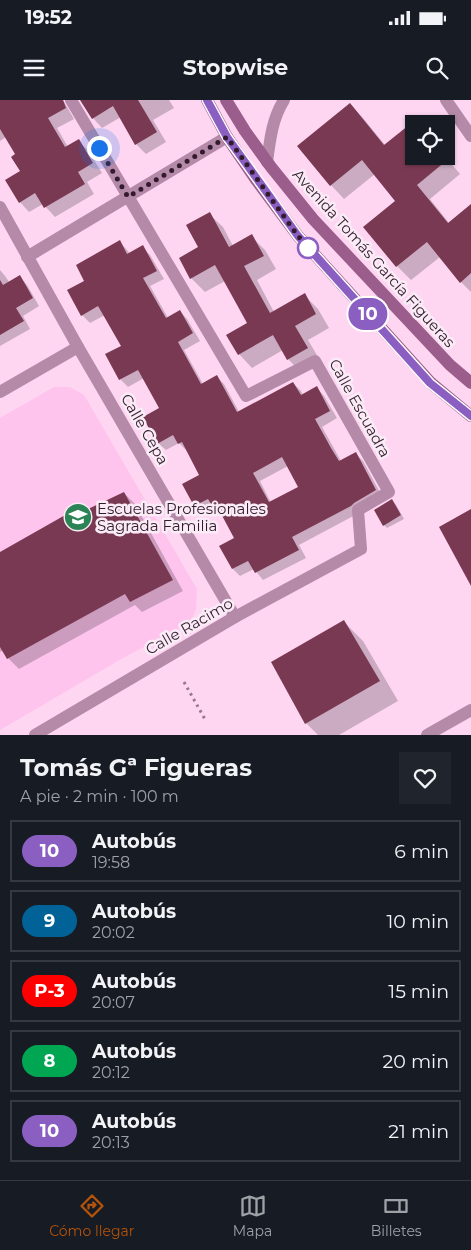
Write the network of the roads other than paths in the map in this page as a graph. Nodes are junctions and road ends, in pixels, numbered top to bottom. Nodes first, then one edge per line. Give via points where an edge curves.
1 (71, 100) edge
2 (206, 100) edge
3 (226, 100) edge
4 (284, 100) edge
5 (446, 100) edge
6 (471, 136) edge
7 (227, 137) junction
8 (267, 162) junction
9 (128, 197) junction
10 (0, 207) edge
11 (27, 257) junction
12 (78, 347) junction
13 (471, 383) edge
14 (0, 392) edge
15 (471, 416) edge
16 (361, 549) joint
17 (235, 617) junction
18 (471, 710) edge
19 (35, 735) edge
20 (427, 735) edge

1 - 9 street
2 - 7 main road
3 - 8 main road, Avenida Tomás García Figueras
4 - 8 street via 270,136
5 - 6 street
7 - 9 street
7 - 15 main road via 298,236 430,383
8 - 13 main road, Avenida Tomás García Figueras via 313,219 450,365
9 - 11 street
9 - 16 street, Calle Escuadra via 246,396 315,361 389,492 358,510
10 - 11 street, Calle Cepa
11 - 12 street, Calle Cepa
12 - 14 street
12 - 17 street, Calle Cepa
16 - 17 street, Calle Racimo
17 - 19 street, Calle Racimo
18 - 20 street

